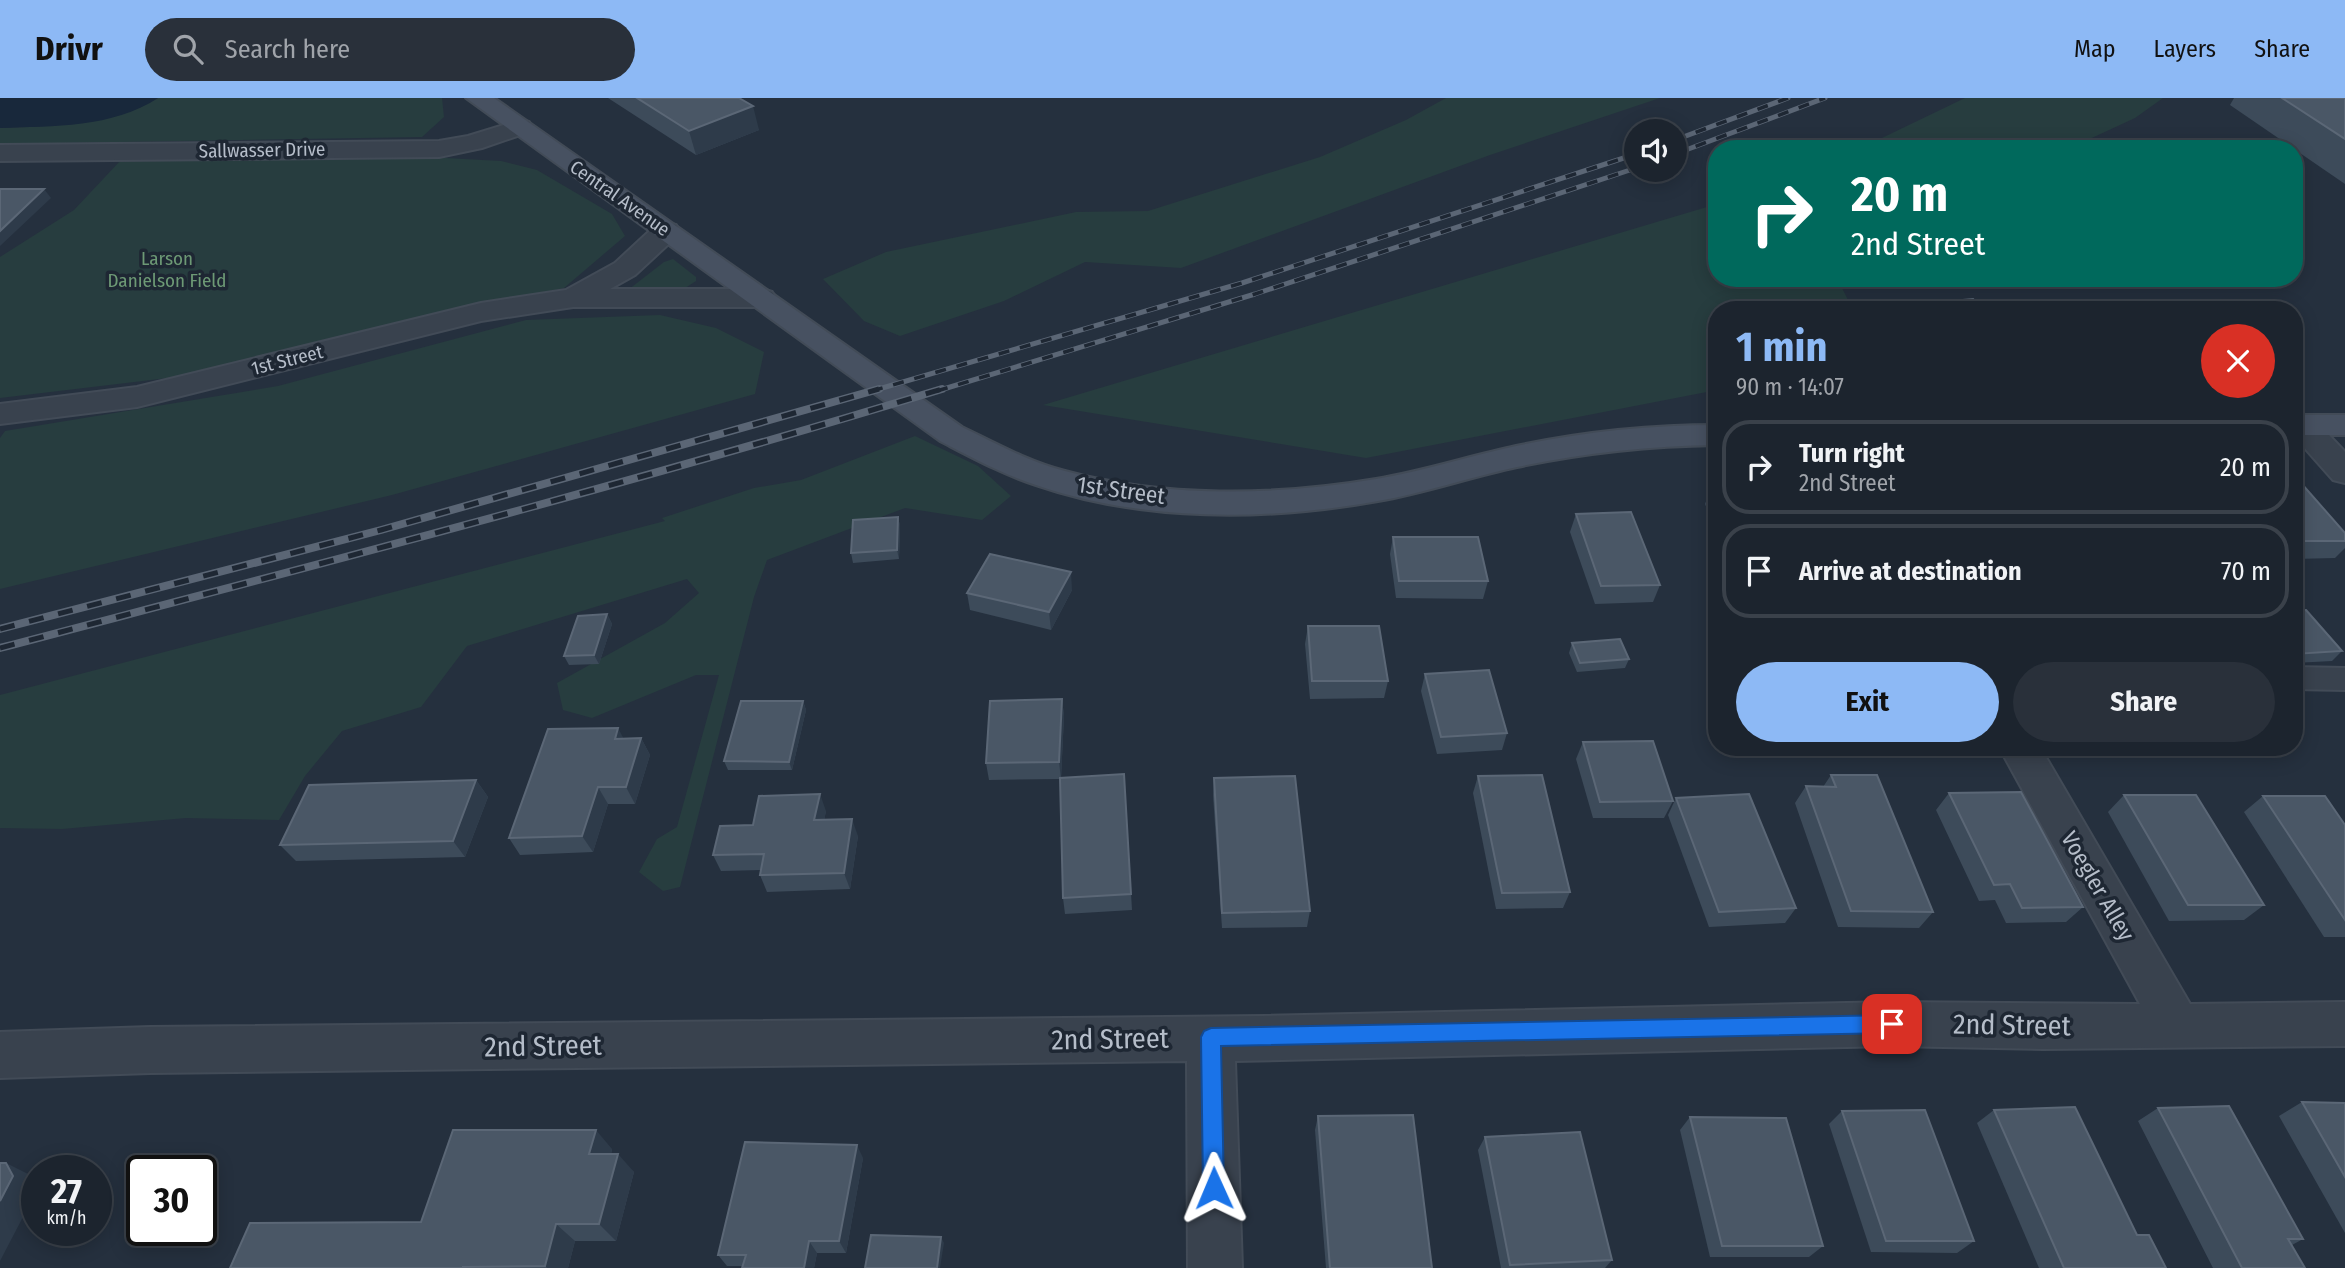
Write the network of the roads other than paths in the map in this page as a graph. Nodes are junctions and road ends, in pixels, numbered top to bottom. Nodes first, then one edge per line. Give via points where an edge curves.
1 (478, 98) edge
2 (520, 127) junction
3 (0, 153) edge
4 (666, 230) junction
5 (573, 298) junction
6 (762, 298) junction
7 (0, 414) edge
8 (2303, 425) edge
9 (2345, 425) edge
10 (2303, 430) edge
11 (1708, 435) edge
12 (2345, 472) edge
13 (2303, 678) edge
14 (2345, 679) edge
15 (2024, 756) edge
16 (2345, 1024) edge
17 (2177, 1025) junction
18 (1211, 1037) junction
19 (0, 1055) edge
20 (1215, 1268) edge

1 - 2 street, Central Avenue
2 - 3 street, Sallwasser Drive via 439,149
2 - 4 street, Central Avenue
4 - 5 street, 1st Street via 625,269
4 - 6 street, Central Avenue
5 - 6 street, 1st Street
5 - 7 street, 1st Street via 481,312 137,397
6 - 11 street, 1st Street via 961,439 1004,461 1063,482 1141,495 1220,502 1298,500 1378,490 1533,453 1660,435
8 - 9 street
10 - 12 street
13 - 14 lane
15 - 17 street, Voegler Alley
16 - 17 street, 2nd Street
17 - 18 street, 2nd Street via 1892,1024
18 - 19 street, 2nd Street
18 - 20 street

